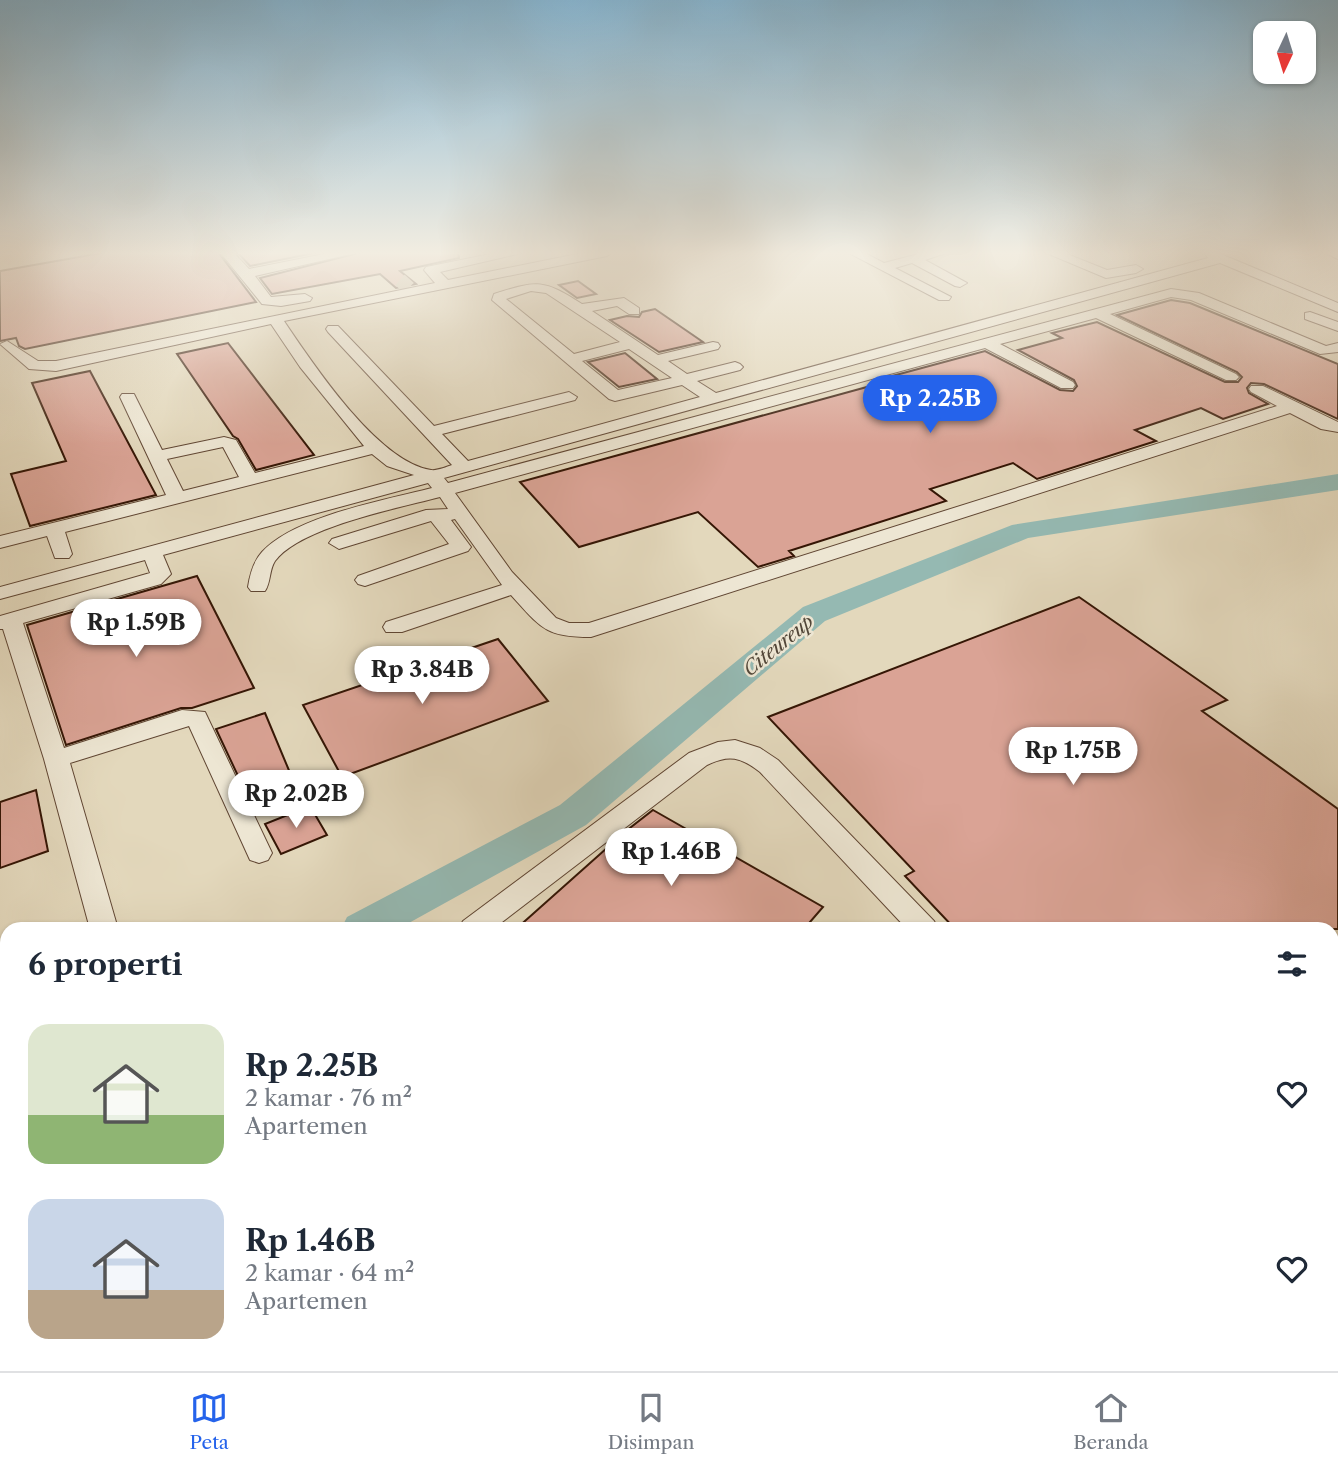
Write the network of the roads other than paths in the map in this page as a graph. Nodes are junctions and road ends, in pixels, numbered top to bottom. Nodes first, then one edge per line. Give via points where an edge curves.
1 (286, 316) edge
2 (519, 316) edge
3 (589, 316) edge
4 (1010, 316) edge
5 (1080, 316) edge
6 (1103, 316) edge
7 (1242, 316) edge
8 (1310, 316) dead end
9 (275, 319) junction
10 (1338, 327) edge
11 (333, 329) dead end
12 (140, 337) dead end
13 (985, 342) junction
14 (630, 344) junction
15 (7, 345) dead end
16 (713, 346) dead end
17 (1334, 352) edge
18 (571, 359) junction
19 (655, 360) junction
20 (30, 362) junction
21 (734, 367) dead end
22 (1231, 377) dead end
23 (684, 380) junction
24 (1067, 385) dead end
25 (1257, 389) dead end
26 (128, 397) dead end
27 (569, 397) dead end
28 (711, 397) junction
29 (1291, 407) junction
30 (1338, 427) edge
31 (431, 432) junction
32 (375, 448) junction
33 (157, 456) junction
34 (464, 467) junction
35 (249, 480) junction
36 (438, 483) junction
37 (177, 498) junction
38 (449, 515) junction
39 (54, 528) junction
40 (0, 542) edge
41 (339, 543) dead end
42 (151, 551) junction
43 (62, 554) dead end
44 (365, 580) dead end
45 (258, 587) dead end
46 (514, 587) junction
47 (0, 593) edge
48 (6, 622) edge
49 (394, 627) dead end
50 (57, 759) junction
51 (260, 853) dead end
52 (102, 922) edge
53 (482, 922) edge
54 (917, 922) edge

1 - 9 street
2 - 18 street
3 - 14 street
4 - 28 street
5 - 13 street
6 - 22 street
7 - 17 street
8 - 10 lane
9 - 20 lane via 56,366
9 - 32 street via 305,364
11 - 31 street
12 - 20 lane
13 - 24 street
13 - 36 street via 617,445
14 - 18 lane
14 - 19 street
15 - 20 lane
16 - 19 street
18 - 23 street via 615,396
19 - 23 street
21 - 23 street
23 - 28 street
25 - 29 lane
26 - 33 street
27 - 31 street
28 - 34 street
29 - 30 street
29 - 46 street via 591,629 555,627
31 - 34 street
32 - 35 street
32 - 36 street
33 - 35 street via 224,442 230,444
33 - 37 street
34 - 36 street
35 - 37 street
36 - 38 street
36 - 42 street
36 - 45 street via 284,543 261,567
37 - 39 street
38 - 41 street via 433,513
38 - 44 street via 461,547
38 - 46 street
39 - 40 street
39 - 43 street
42 - 47 street
42 - 48 street via 161,574 154,580
46 - 49 street
48 - 50 street
50 - 51 street via 182,718 197,718
50 - 52 street
53 - 54 street via 698,759 728,748 746,750 769,766

